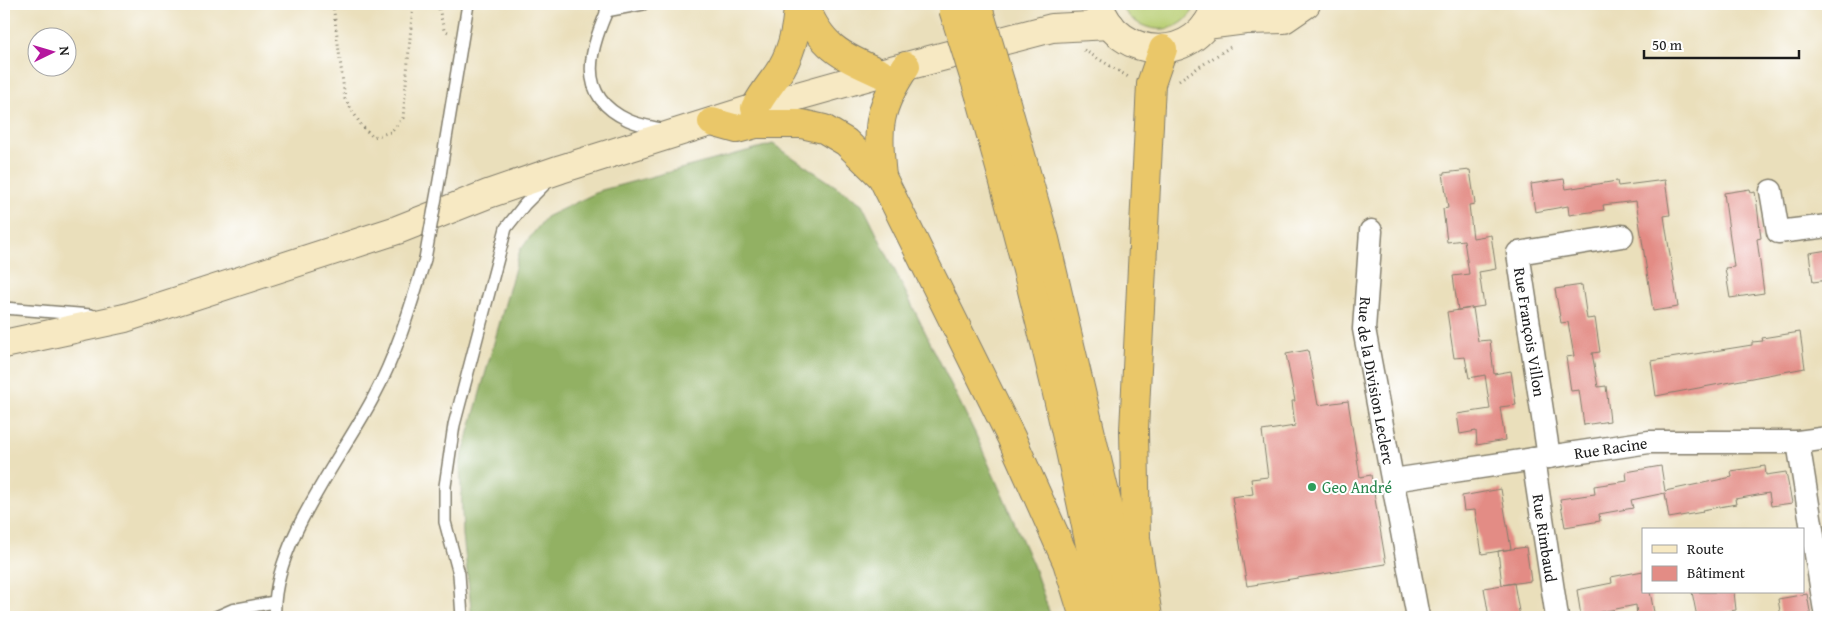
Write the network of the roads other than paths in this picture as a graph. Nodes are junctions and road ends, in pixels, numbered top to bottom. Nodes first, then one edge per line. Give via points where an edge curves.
1 (468, 4) edge
2 (643, 4) edge
3 (798, 4) edge
4 (804, 4) edge
5 (1084, 4) edge
6 (1306, 4) edge
7 (961, 5) edge
8 (608, 8) edge
9 (1105, 14) edge
10 (1211, 14) edge
11 (1052, 28) junction
12 (1163, 49) junction
13 (893, 70) junction
14 (991, 91) junction
15 (755, 108) junction
16 (712, 122) junction
17 (674, 133) junction
18 (561, 169) junction
19 (882, 177) junction
20 (1771, 191) dead end
21 (1828, 226) edge
22 (1371, 231) dead end
23 (1622, 236) dead end
24 (4, 308) edge
25 (125, 318) junction
26 (4, 344) edge
27 (1828, 438) edge
28 (1798, 442) junction
29 (1541, 458) junction
30 (1394, 480) junction
31 (274, 602) junction
32 (216, 617) edge
33 (275, 617) edge
34 (462, 617) edge
35 (1084, 617) edge
36 (1104, 617) edge
37 (1129, 617) edge
38 (1148, 617) edge
39 (1418, 617) edge
40 (1557, 617) edge
41 (1826, 617) edge

1 - 31 lane, bridge via 425,258 408,316 374,396 301,524 279,574
2 - 8 lane
3 - 15 highway via 794,38 787,58
4 - 13 highway via 820,34 833,49
5 - 11 main road
6 - 10 main road via 1284,19 1246,20
7 - 14 highway, bridge
8 - 17 lane via 589,61 592,81 604,106 628,120
9 - 11 main road
9 - 12 main road via 1121,37 1134,44
10 - 12 main road via 1194,37
11 - 13 main road
12 - 38 highway via 1150,84 1134,430 1136,538
13 - 15 main road
13 - 19 highway via 891,89 880,116 878,131
14 - 36 highway via 1018,230 1067,434
14 - 37 highway via 1050,258 1107,501
15 - 16 main road
16 - 17 main road
16 - 19 highway via 737,129 756,124 802,124 824,129 846,142
17 - 18 main road
18 - 25 main road via 397,230
18 - 34 lane via 506,228 454,425 445,486 445,522 459,574
19 - 35 highway via 1011,437 1067,562
20 - 21 street via 1778,232
22 - 30 street, Rue de la Division Leclerc via 1364,329
23 - 29 street, Rue François Villon via 1518,253
24 - 25 lane
25 - 26 main road
27 - 28 street, Rue Racine
28 - 29 street, Rue Racine via 1649,442
28 - 41 street
29 - 30 street, Rue Racine
29 - 40 street, Rue Rimbaud
30 - 39 street, Rue de la Division Leclerc
31 - 32 lane via 232,610
31 - 33 lane

